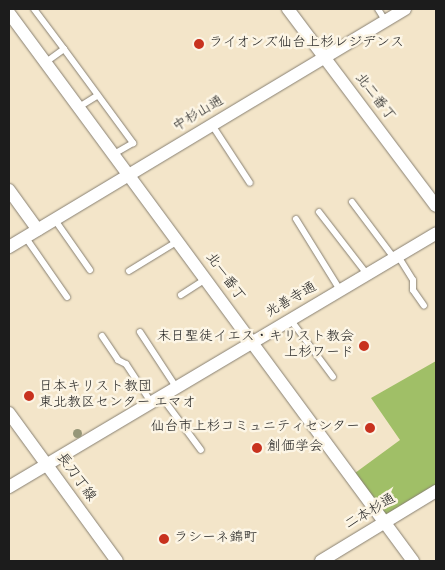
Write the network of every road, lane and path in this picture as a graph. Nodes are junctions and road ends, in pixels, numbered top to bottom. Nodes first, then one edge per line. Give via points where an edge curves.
1 (34, 9) edge
2 (288, 9) edge
3 (378, 9) edge
4 (405, 9) edge
5 (9, 13) edge
6 (385, 20) junction
7 (64, 49) junction
8 (324, 56) junction
9 (46, 62) junction
10 (98, 96) junction
11 (79, 107) junction
12 (212, 125) junction
13 (114, 154) junction
14 (129, 175) junction
15 (250, 183) dead end
16 (9, 190) edge
17 (352, 202) dead end
18 (436, 206) edge
19 (319, 212) dead end
20 (296, 219) dead end
21 (55, 220) junction
22 (38, 230) junction
23 (436, 233) edge
24 (26, 238) junction
25 (178, 241) junction
26 (9, 248) edge
27 (396, 257) junction
28 (90, 270) dead end
29 (129, 271) dead end
30 (367, 274) junction
31 (206, 279) junction
32 (340, 290) junction
33 (181, 294) dead end
34 (67, 297) dead end
35 (424, 306) dead end
36 (290, 319) junction
37 (140, 332) dead end
38 (102, 336) dead end
39 (251, 342) junction
40 (333, 377) dead end
41 (176, 387) junction
42 (156, 399) junction
43 (9, 413) edge
44 (201, 450) dead end
45 (46, 465) junction
46 (9, 487) edge
47 (436, 492) edge
48 (384, 522) junction
49 (116, 561) edge
50 (321, 561) edge
51 (413, 561) edge

1 - 7 lane
2 - 8 street, 北二番丁
3 - 6 lane
4 - 6 street, 中杉山通
5 - 9 street, 北一番丁
6 - 8 street, 中杉山通
7 - 9 lane
7 - 10 lane
8 - 12 street, 中杉山通
8 - 18 street, 北二番丁
9 - 11 street, 北一番丁
10 - 11 lane
10 - 13 lane via 132,143
11 - 13 street, 北一番丁
12 - 14 street, 中杉山通
12 - 15 lane
13 - 14 street, 北一番丁
14 - 21 street, 中杉山通
14 - 25 street, 北一番丁
16 - 22 street
17 - 27 lane
19 - 30 lane
20 - 32 lane
21 - 22 street, 中杉山通
21 - 28 lane
22 - 24 street, 中杉山通
23 - 27 street, 光善寺通
24 - 26 street, 中杉山通
24 - 34 lane
25 - 29 lane
25 - 31 street, 北一番丁
27 - 30 street, 光善寺通
27 - 35 lane via 413,280 413,290
30 - 32 street, 光善寺通
31 - 33 lane
31 - 39 street, 北一番丁
32 - 36 street, 光善寺通
36 - 39 street, 光善寺通
36 - 40 lane
37 - 41 lane
38 - 42 lane via 118,360 126,364
39 - 41 street, 光善寺通
39 - 48 street, 北一番丁
41 - 42 street, 光善寺通
42 - 44 lane
42 - 45 street, 光善寺通
43 - 45 street, 長刀丁線
45 - 46 street, 光善寺通
45 - 49 street, 長刀丁線
47 - 48 street, 二本杉通
48 - 50 street, 二本杉通
48 - 51 street, 北一番丁

